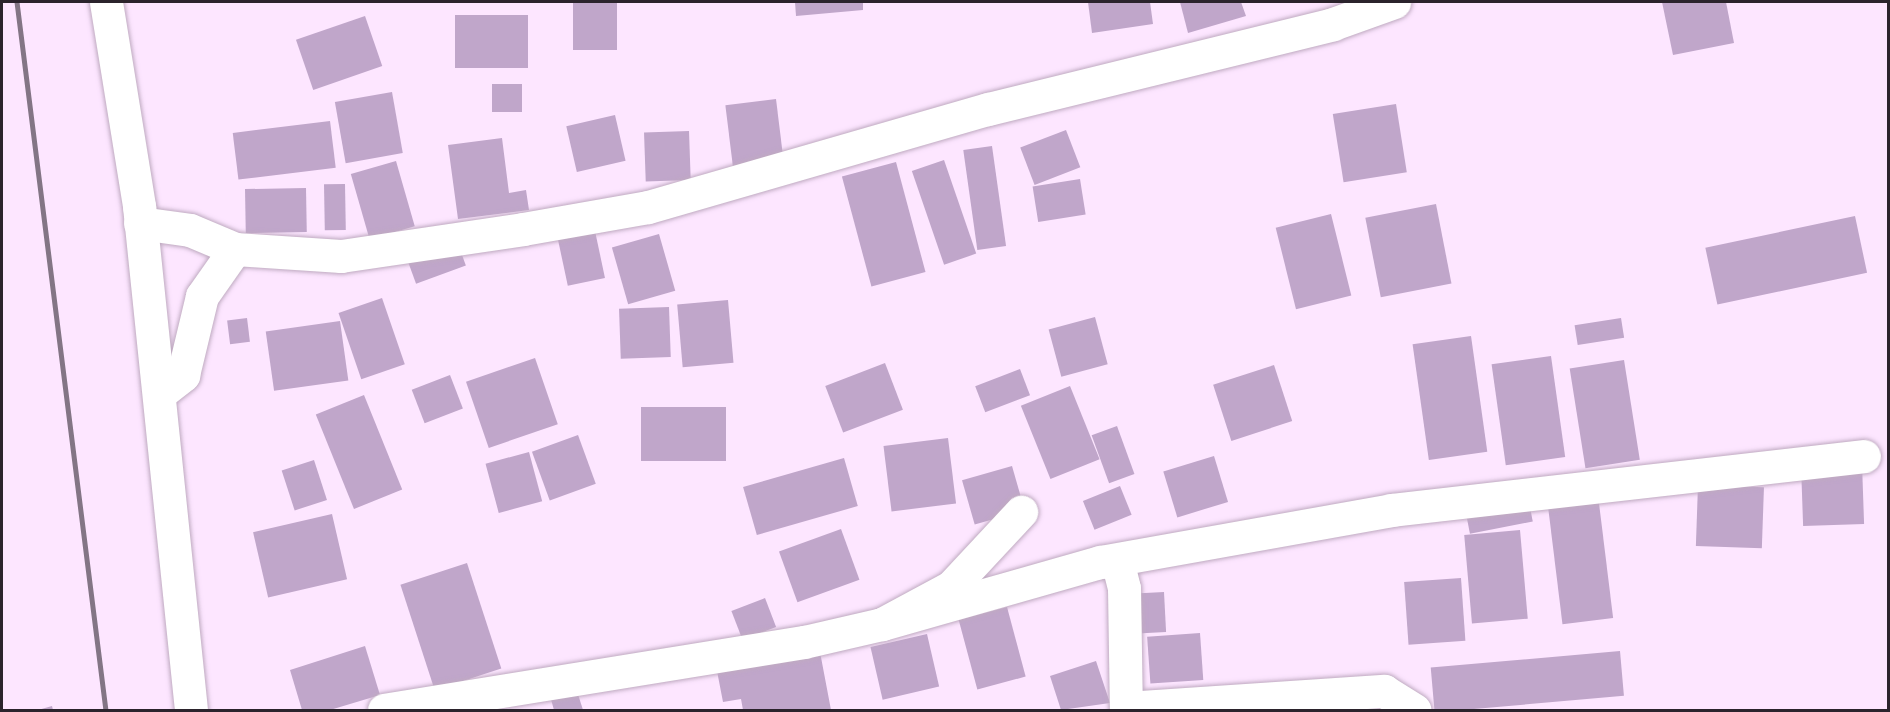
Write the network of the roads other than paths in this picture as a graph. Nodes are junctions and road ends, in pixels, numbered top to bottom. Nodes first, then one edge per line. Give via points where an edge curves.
1 (106, 2) edge
2 (1394, 2) edge
3 (140, 223) junction
4 (235, 249) junction
5 (159, 394) junction
6 (1864, 456) dead end
7 (1021, 512) dead end
8 (1110, 562) junction
9 (882, 624) junction
10 (1126, 709) edge
11 (191, 711) edge
12 (384, 711) edge
13 (1415, 711) edge

1 - 3 street
2 - 4 street via 1333,24 988,109 648,207 341,256
3 - 4 street via 190,230
3 - 5 street
4 - 5 street via 202,296 183,375
5 - 11 street
6 - 8 street via 1391,510
7 - 9 street via 951,587
8 - 9 street
8 - 10 street via 1119,568 1125,588
9 - 12 street via 804,642
10 - 13 street via 1384,691

